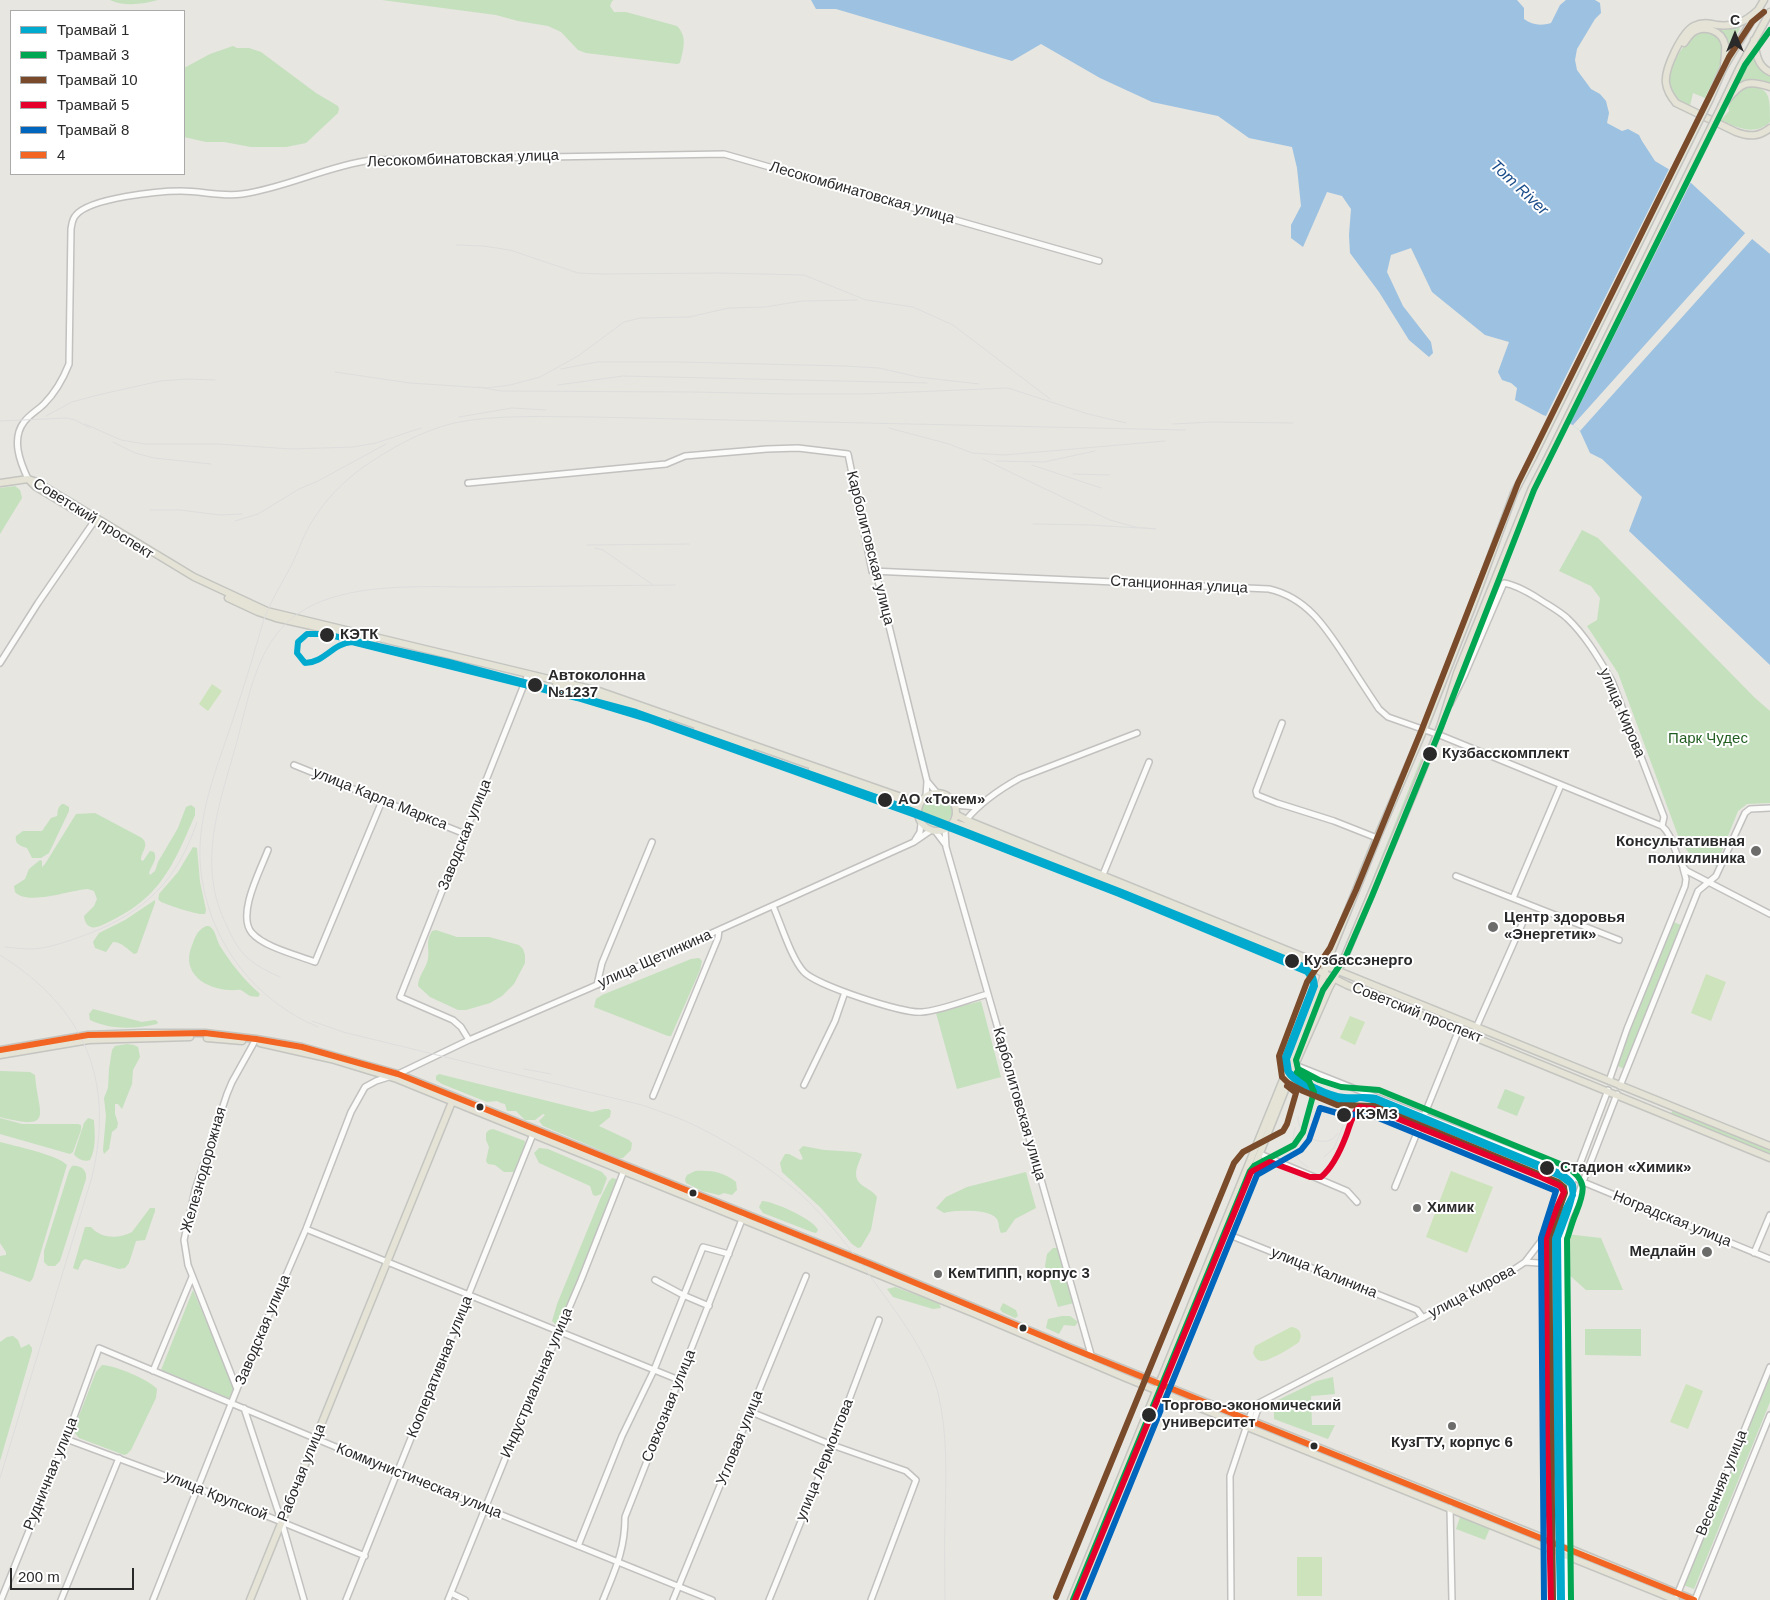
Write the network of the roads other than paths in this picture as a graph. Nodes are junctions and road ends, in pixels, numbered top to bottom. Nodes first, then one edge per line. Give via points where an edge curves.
1 (1764, 0) edge
2 (1758, 10) junction
3 (1770, 12) edge
4 (1754, 40) junction
5 (1674, 56) junction
6 (1723, 70) junction
7 (1770, 72) edge
8 (1770, 87) edge
9 (1722, 105) junction
10 (1770, 128) edge
11 (1099, 261) dead end
12 (28, 479) junction
13 (0, 483) edge
14 (468, 483) dead end
15 (95, 520) junction
16 (872, 570) junction
17 (0, 663) edge
18 (528, 675) junction
19 (1445, 712) junction
20 (1282, 723) dead end
21 (1424, 729) junction
22 (1137, 733) dead end
23 (1437, 734) junction
24 (1149, 762) dead end
25 (294, 765) dead end
26 (927, 781) junction
27 (1561, 785) junction
28 (937, 793) junction
29 (924, 798) junction
30 (382, 801) junction
31 (955, 804) junction
32 (977, 807) junction
33 (1770, 808) edge
34 (918, 810) junction
35 (956, 814) junction
36 (966, 820) junction
37 (921, 824) junction
38 (954, 824) junction
39 (1662, 826) junction
40 (945, 830) junction
41 (933, 831) junction
42 (466, 834) junction
43 (1377, 838) junction
44 (652, 842) dead end
45 (911, 844) junction
46 (945, 844) junction
47 (268, 850) dead end
48 (1683, 867) junction
49 (1456, 876) dead end
50 (1696, 877) junction
51 (1102, 878) junction
52 (1710, 883) junction
53 (1685, 886) junction
54 (1698, 891) junction
55 (1513, 898) junction
56 (773, 906) junction
57 (1770, 914) edge
58 (1523, 922) dead end
59 (719, 930) junction
60 (1619, 940) dead end
61 (1325, 970) junction
62 (1337, 971) junction
63 (1334, 978) junction
64 (597, 985) junction
65 (845, 992) junction
66 (988, 994) junction
67 (1462, 1022) junction
68 (1476, 1028) junction
69 (1459, 1030) junction
70 (255, 1040) junction
71 (470, 1040) junction
72 (0, 1050) edge
73 (0, 1055) edge
74 (1295, 1065) junction
75 (398, 1074) junction
76 (390, 1076) junction
77 (1609, 1081) junction
78 (804, 1085) dead end
79 (1620, 1086) junction
80 (1608, 1090) junction
81 (1617, 1094) junction
82 (652, 1096) dead end
83 (454, 1099) junction
84 (1674, 1107) junction
85 (1424, 1116) junction
86 (1670, 1116) junction
87 (533, 1134) junction
88 (1770, 1146) edge
89 (1260, 1154) junction
90 (1770, 1158) edge
91 (625, 1168) junction
92 (1574, 1177) junction
93 (1583, 1182) junction
94 (1395, 1187) dead end
95 (1357, 1202) dead end
96 (1770, 1215) edge
97 (743, 1217) junction
98 (1551, 1228) junction
99 (306, 1229) junction
100 (1225, 1233) junction
101 (1754, 1253) junction
102 (729, 1254) junction
103 (1770, 1259) edge
104 (388, 1262) junction
105 (1525, 1262) junction
106 (1552, 1264) junction
107 (192, 1276) junction
108 (806, 1276) dead end
109 (655, 1280) dead end
110 (469, 1295) junction
111 (683, 1295) junction
112 (708, 1306) junction
113 (1416, 1310) junction
114 (1432, 1313) junction
115 (1423, 1318) junction
116 (879, 1320) dead end
117 (558, 1332) junction
118 (99, 1348) joint
119 (1091, 1356) junction
120 (1093, 1364) junction
121 (1770, 1367) edge
122 (654, 1370) junction
123 (153, 1371) junction
124 (678, 1380) junction
125 (1158, 1387) junction
126 (238, 1389) junction
127 (1165, 1390) junction
128 (232, 1403) junction
129 (244, 1408) junction
130 (751, 1412) junction
131 (1770, 1415) edge
132 (1250, 1424) junction
133 (66, 1439) junction
134 (316, 1439) junction
135 (832, 1445) junction
136 (118, 1458) junction
137 (398, 1473) junction
138 (198, 1488) junction
139 (485, 1508) junction
140 (1450, 1508) junction
141 (282, 1523) junction
142 (578, 1546) junction
143 (1554, 1547) junction
144 (1565, 1551) junction
145 (365, 1556) junction
146 (618, 1562) junction
147 (678, 1586) junction
148 (451, 1593) junction
149 (1676, 1598) edge
150 (1, 1600) edge
151 (60, 1600) edge
152 (153, 1600) edge
153 (250, 1600) edge
154 (304, 1600) edge
155 (346, 1600) edge
156 (448, 1600) edge
157 (465, 1600) edge
158 (603, 1600) edge
159 (673, 1600) edge
160 (712, 1600) edge
161 (769, 1600) edge
162 (871, 1600) edge
163 (1071, 1600) edge
164 (1078, 1600) edge
165 (1231, 1600) edge
166 (1452, 1600) edge
167 (1555, 1600) edge
168 (1566, 1600) edge
169 (1694, 1600) edge

1 - 2 main road
2 - 5 main road via 1740,23 1723,26 1703,23 1693,27 1683,37
2 - 6 main road
3 - 4 main road
4 - 7 main road via 1759,62
4 - 9 main road
5 - 6 main road via 1692,33 1710,29 1725,45
5 - 10 main road via 1666,83 1676,103 1745,135 1756,136
6 - 21 main road, bridge via 1514,493
8 - 9 main road via 1754,83 1740,85
9 - 19 main road, bridge via 1532,488
11 - 12 street, Лесокомбинатовская улица via 720,154 371,160 243,194 167,191 99,202 86,206 74,217 71,229 69,364 62,381 18,432 19,455
12 - 13 main road
12 - 15 main road, Советский проспект via 36,487
14 - 16 street, Карболитовская улица via 666,464 685,456 767,448 848,454
15 - 17 street
15 - 18 main road, Советский проспект via 194,577 268,611
16 - 21 street, Станционная улица via 1280,591 1318,618 1379,709 1388,717
16 - 26 street, Карболитовская улица via 877,577
18 - 29 main road, Советский проспект via 618,697 907,799
18 - 34 main road, Советский проспект via 618,702 868,789
18 - 42 street, Заводская улица
19 - 23 main road
19 - 39 street, улица Кирова via 1504,583 1533,595 1566,617 1580,632 1612,681 1664,816
20 - 43 street via 1257,795
21 - 23 street, Станционная улица
21 - 43 main road
22 - 32 street via 1020,778
23 - 27 street, Станционная улица
23 - 62 main road
24 - 51 street
25 - 30 street, улица Карла Маркса
26 - 28 street
26 - 29 street
27 - 39 street, Станционная улица
27 - 55 street
28 - 29 main road
28 - 31 main road via 948,796
29 - 34 main road
30 - 42 street, улица Карла Маркса
30 - 47 street via 315,962 268,943 252,932 247,924 247,908
31 - 32 street
31 - 35 main road
32 - 36 street
33 - 52 street via 1750,809 1745,813
34 - 37 main road
35 - 36 main road, Советский проспект
35 - 38 main road
36 - 51 main road, Советский проспект
37 - 41 main road
37 - 45 street
38 - 40 main road
38 - 51 main road, Советский проспект
39 - 48 street via 1667,830
40 - 41 main road
40 - 46 street, Карболитовская улица
41 - 45 street, улица Щетинкина
41 - 46 street, Карболитовская улица
42 - 71 street, Заводская улица via 400,997 453,1020
43 - 61 main road
44 - 64 street via 602,963
45 - 56 street, улица Щетинкина
46 - 66 street, Карболитовская улица
48 - 50 street
48 - 53 street, улица Кирова
49 - 55 street
50 - 52 street
50 - 53 street, улица Кирова
50 - 54 street
51 - 61 main road, Советский проспект
52 - 54 street
52 - 57 street
53 - 77 street, улица Кирова
54 - 79 street
55 - 60 street
56 - 59 street, улица Щетинкина
56 - 65 street via 803,972
58 - 68 street
59 - 64 street, улица Щетинкина
59 - 82 street
61 - 62 main road, Советский проспект
61 - 63 main road, Советский проспект
61 - 100 main road
62 - 63 main road
62 - 67 main road, Советский проспект
63 - 69 main road, Советский проспект
63 - 74 main road
64 - 71 street, улица Щетинкина
65 - 66 street via 900,1010 922,1012
65 - 78 street via 835,1021
66 - 119 street, Карболитовская улица
67 - 68 main road, Советский проспект
67 - 69 street
68 - 77 main road, Советский проспект
69 - 80 main road, Советский проспект
69 - 85 street
70 - 72 main road via 204,1033 144,1033 83,1036
70 - 73 main road via 195,1037 106,1039
70 - 75 main road via 316,1050
70 - 76 main road
70 - 107 street, Железнодорожная via 229,1088 196,1190 184,1240
71 - 75 street, улица Щетинкина
74 - 85 street, Ноградская улица
74 - 89 main road
75 - 76 street, улица Щетинкина
75 - 83 main road
76 - 83 main road
76 - 99 street, Заводская улица via 367,1086 359,1096
77 - 79 main road, Советский проспект
77 - 80 main road, улица Кирова
79 - 81 main road
79 - 84 main road, Советский проспект
80 - 81 main road, Советский проспект
80 - 92 street, улица Кирова
81 - 86 main road, Советский проспект
81 - 93 street
83 - 87 main road
83 - 91 main road
83 - 104 main road, Рабочая улица
84 - 86 main road via 1669,1110
84 - 88 main road, Советский проспект
85 - 92 street, Ноградская улица
85 - 94 street
86 - 90 main road, Советский проспект
87 - 91 main road
87 - 110 street, Кооперативная улица
89 - 95 street via 1347,1191
89 - 100 main road
91 - 97 main road
91 - 117 street, Индустриальная улица
92 - 93 street, Ноградская улица
92 - 98 street, улица Кирова
93 - 101 street, Ноградская улица
93 - 144 street via 1562,1236
96 - 101 street
97 - 102 street, Совхозная улица
97 - 119 main road via 870,1264
97 - 120 main road
98 - 105 street, улица Кирова
98 - 106 street
99 - 104 street
99 - 126 street, Заводская улица
100 - 113 street, улица Калинина
100 - 125 main road
100 - 127 main road
101 - 103 street, Ноградская улица
102 - 111 street via 703,1247
102 - 112 street, Совхозная улица
104 - 110 street
104 - 134 main road, Рабочая улица
105 - 106 street
105 - 114 street, улица Кирова
106 - 143 street
107 - 123 street
107 - 126 street, Железнодорожная
108 - 130 street, Угловая улица
109 - 111 street
110 - 117 street
110 - 137 street, Кооперативная улица
111 - 112 street
111 - 122 street
112 - 124 street, Совхозная улица
113 - 114 street
113 - 115 street, улица Калинина
114 - 115 street, улица Кирова
115 - 132 street, улица Кирова via 1266,1400
116 - 135 street, улица Лермонтова
117 - 122 street
117 - 139 street, Индустриальная улица
118 - 123 street, Коммунистическая улица
118 - 133 street, Рудничная улица
119 - 120 street, Карболитовская улица
119 - 125 main road
120 - 125 main road
121 - 149 street, Весенняя улица
122 - 124 street
122 - 142 street via 622,1436
123 - 128 street, Коммунистическая улица
124 - 146 street, Совхозная улица via 625,1517 625,1538
125 - 127 main road
125 - 163 main road
126 - 128 street, Заводская улица
127 - 132 main road
127 - 164 main road
128 - 129 street, Коммунистическая улица
128 - 138 street, Заводская улица
129 - 134 street, Коммунистическая улица
129 - 141 street
130 - 135 street
130 - 147 street, Угловая улица
131 - 169 street, Весенняя улица
132 - 140 main road
132 - 143 main road
132 - 165 street via 1233,1463 1229,1482
133 - 136 street, улица Крупской
133 - 150 street, Рудничная улица
134 - 137 street, Коммунистическая улица
134 - 141 main road, Рабочая улица
135 - 161 street, улица Лермонтова
135 - 162 street via 906,1471 916,1480
136 - 138 street, улица Крупской
136 - 151 street
137 - 139 street, Коммунистическая улица
137 - 145 street, Кооперативная улица
138 - 141 street, улица Крупской
138 - 152 street, Заводская улица
139 - 142 street, Коммунистическая улица
139 - 148 street, Индустриальная улица
140 - 143 main road
140 - 166 street
141 - 145 street, улица Крупской
141 - 153 main road, Рабочая улица
141 - 154 street
142 - 146 street, Коммунистическая улица
143 - 144 main road
143 - 167 street
144 - 149 main road
144 - 168 street
145 - 155 street, Кооперативная улица
146 - 147 street, Коммунистическая улица
146 - 158 street, Совхозная улица
147 - 159 street, Угловая улица
147 - 160 street, Коммунистическая улица
148 - 156 street, Индустриальная улица
148 - 157 street
149 - 169 main road

